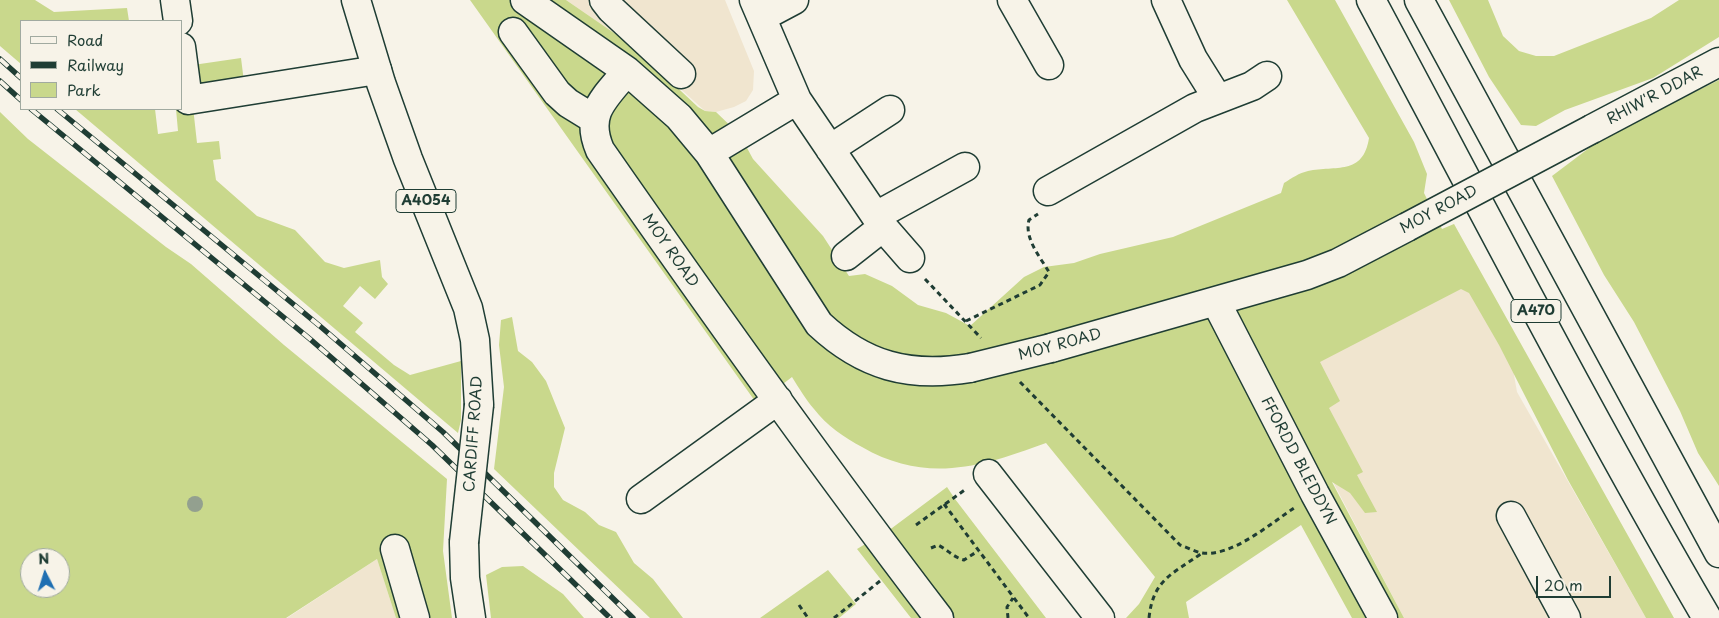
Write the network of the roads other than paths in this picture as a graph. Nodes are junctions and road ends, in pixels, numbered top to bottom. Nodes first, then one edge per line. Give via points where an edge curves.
1 (175, 0) edge
2 (356, 0) edge
3 (525, 0) edge
4 (604, 0) edge
5 (794, 0) edge
6 (1012, 0) edge
7 (1166, 0) edge
8 (1370, 0) edge
9 (1419, 0) edge
10 (758, 9) edge
11 (178, 20) edge
12 (513, 32) dead end
13 (182, 55) edge
14 (1719, 62) edge
15 (1049, 65) dead end
16 (377, 70) junction
17 (627, 71) junction
18 (681, 74) dead end
19 (1267, 76) dead end
20 (1218, 99) junction
21 (797, 100) junction
22 (890, 110) dead end
23 (594, 119) junction
24 (1592, 129) joint
25 (830, 149) junction
26 (709, 153) junction
27 (965, 167) dead end
28 (1048, 191) road end
29 (879, 221) junction
30 (846, 256) dead end
31 (916, 267) road end
32 (1216, 302) junction
33 (778, 400) junction
34 (988, 474) road end
35 (641, 499) dead end
36 (1511, 516) dead end
37 (395, 549) dead end
38 (1719, 553) edge
39 (416, 618) edge
40 (471, 618) edge
41 (939, 618) edge
42 (1100, 618) edge
43 (1383, 618) edge
44 (1566, 618) edge
45 (1707, 618) edge

1 - 11 main road
2 - 16 main road, CARDIFF ROAD / A4054
3 - 17 main road, MOY ROAD
4 - 18 main road
5 - 10 main road
6 - 15 main road
7 - 20 main road via 1193,59
8 - 45 main road, A470 via 1578,389
9 - 38 main road, A470
10 - 21 main road
12 - 23 main road via 557,93
13 - 16 main road via 188,100
14 - 24 main road, RHIW'R DDAR
16 - 40 main road, CARDIFF ROAD / A4054, bridge via 408,160 468,308 476,348 479,405 464,542
17 - 23 main road via 600,103
17 - 26 main road, MOY ROAD via 679,117
19 - 20 main road via 1252,86
20 - 28 main road via 1173,120
21 - 25 main road
21 - 26 main road
22 - 25 main road
23 - 33 main road, MOY ROAD via 594,136 600,150
24 - 32 main road, MOY ROAD, bridge via 1338,263
25 - 29 main road
26 - 32 main road, MOY ROAD, bridge via 819,324 858,355 889,367 920,372 970,368
27 - 29 main road
29 - 30 main road
29 - 31 main road
32 - 43 main road, FFORDD BLEDDYN
33 - 35 main road
33 - 41 main road, MOY ROAD
34 - 42 main road
36 - 44 main road
37 - 39 main road

